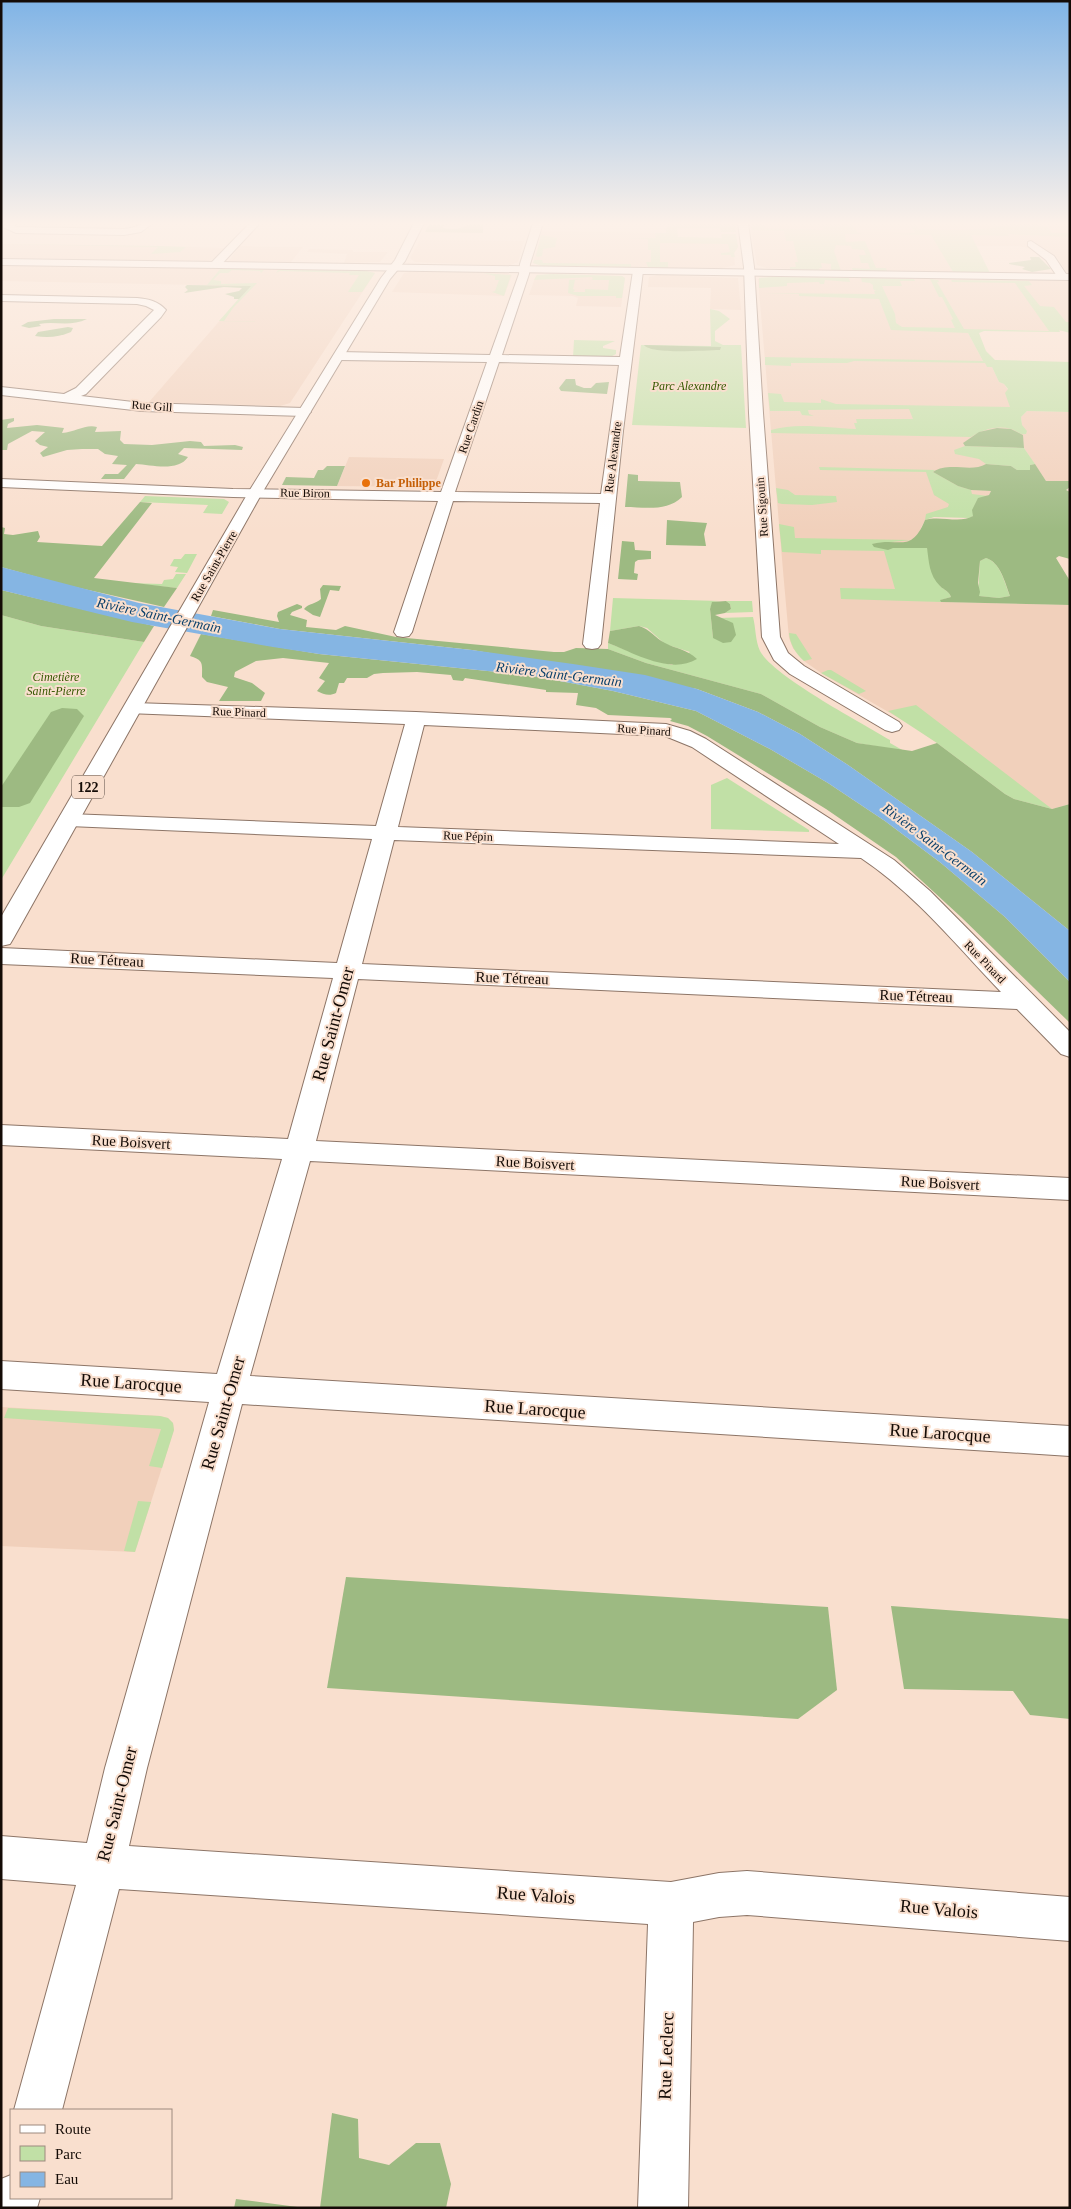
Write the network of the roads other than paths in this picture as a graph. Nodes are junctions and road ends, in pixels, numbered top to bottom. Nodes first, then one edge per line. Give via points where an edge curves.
1 (147, 326) edge
2 (358, 326) edge
3 (505, 326) edge
4 (630, 326) edge
5 (752, 326) edge
6 (339, 356) junction
7 (494, 359) junction
8 (625, 361) junction
9 (1, 391) edge
10 (67, 398) junction
11 (304, 412) junction
12 (1, 483) edge
13 (255, 493) junction
14 (447, 496) junction
15 (608, 499) junction
16 (403, 632) dead end
17 (592, 644) dead end
18 (134, 709) junction
19 (416, 718) junction
20 (892, 726) dead end
21 (69, 820) junction
22 (385, 832) junction
23 (867, 852) junction
24 (1, 939) edge
25 (1, 956) edge
26 (347, 971) junction
27 (1022, 1000) junction
28 (1070, 1048) edge
29 (1, 1135) edge
30 (300, 1151) junction
31 (1070, 1189) edge
32 (1, 1375) edge
33 (229, 1390) junction
34 (1070, 1441) edge
35 (1, 1857) edge
36 (102, 1866) junction
37 (671, 1904) junction
38 (1070, 1919) edge
39 (38, 2109) edge
40 (663, 2208) edge

1 - 10 street via 81,390
2 - 6 street, Rue Saint-Pierre / 122
3 - 7 street, Rue Cardin
4 - 8 street, Rue Alexandre
5 - 20 street, Rue Sigouin via 771,637 780,656 797,670
6 - 7 street
6 - 11 street, Rue Saint-Pierre / 122
7 - 8 street
7 - 14 street, Rue Cardin
8 - 15 street, Rue Alexandre
9 - 10 street, Rue Gill
10 - 11 street, Rue Gill via 151,407
11 - 13 street, Rue Saint-Pierre / 122
12 - 13 street, Rue Biron
13 - 14 street, Rue Biron
13 - 18 street, Rue Saint-Pierre / 122
14 - 15 street, Rue Biron
14 - 16 street, Rue Cardin
15 - 17 street, Rue Alexandre
18 - 19 street, Rue Pinard
18 - 21 street, Rue Saint-Pierre / 122
19 - 22 street, Rue Saint-Omer
19 - 23 street, Rue Pinard via 672,731 699,743
21 - 22 street, Rue Pépin
21 - 24 street, Rue Saint-Pierre / 122
22 - 23 street, Rue Pépin
22 - 26 street, Rue Saint-Omer
23 - 27 street, Rue Pinard via 922,896
25 - 26 street, Rue Tétreau
26 - 27 street, Rue Tétreau
26 - 30 street, Rue Saint-Omer
27 - 28 street, Rue Pinard
29 - 30 street, Rue Boisvert
30 - 31 street, Rue Boisvert
30 - 33 street, Rue Saint-Omer
32 - 33 street, Rue Larocque
33 - 34 street, Rue Larocque
33 - 36 street, Rue Saint-Omer
35 - 36 street, Rue Valois
36 - 37 street, Rue Valois
36 - 39 street, Rue Saint-Omer
37 - 38 street, Rue Valois via 747,1893
37 - 40 street, Rue Leclerc

